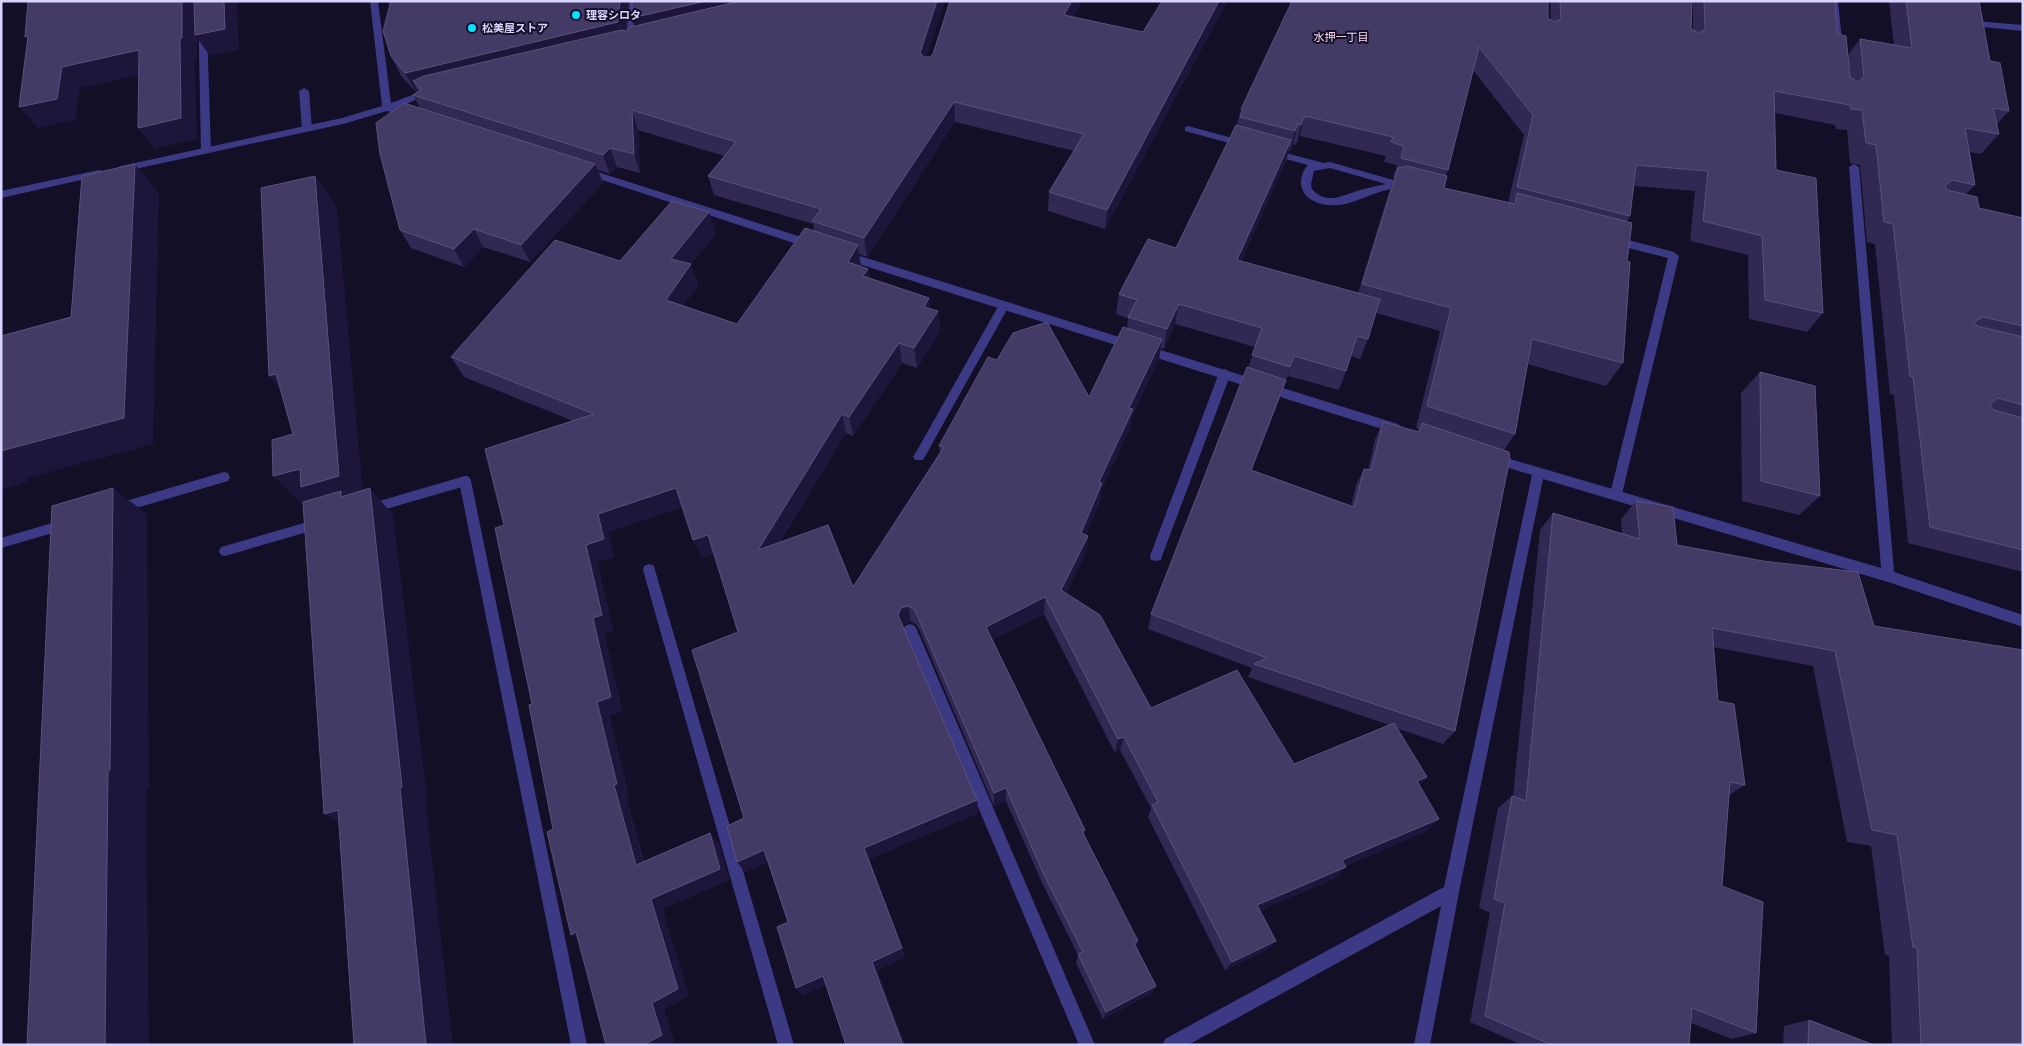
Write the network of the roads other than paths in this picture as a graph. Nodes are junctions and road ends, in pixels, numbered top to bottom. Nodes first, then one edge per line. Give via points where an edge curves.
1 (202, 1) edge
2 (374, 1) edge
3 (633, 1) edge
4 (1834, 1) edge
5 (1976, 24) edge
6 (2023, 28) edge
7 (631, 46) edge
8 (1839, 58) edge
9 (440, 90) edge
10 (304, 91) dead end
11 (387, 108) junction
12 (414, 116) edge
13 (307, 129) junction
14 (1188, 129) dead end
15 (206, 151) junction
16 (1321, 165) junction
17 (1854, 167) dead end
18 (574, 168) edge
19 (1398, 185) junction
20 (1417, 190) edge
21 (1, 195) edge
22 (1606, 238) edge
23 (1004, 306) junction
24 (1225, 373) junction
25 (1405, 431) edge
26 (1481, 455) edge
27 (919, 457) dead end
28 (1538, 474) junction
29 (224, 477) dead end
30 (1616, 494) junction
31 (104, 513) edge
32 (357, 513) edge
33 (76, 521) edge
34 (329, 521) edge
35 (1, 543) edge
36 (225, 551) dead end
37 (1156, 556) dead end
38 (649, 570) dead end
39 (1888, 576) junction
40 (2023, 621) edge
41 (910, 630) dead end
42 (1451, 892) junction
43 (579, 1045) edge
44 (786, 1045) edge
45 (1087, 1045) edge
46 (1171, 1045) edge
47 (1422, 1045) edge

1 - 15 street
2 - 11 street
3 - 7 street
4 - 8 street
5 - 6 street
9 - 11 street
10 - 13 street
11 - 12 street
11 - 13 street
13 - 15 street
14 - 16 street
15 - 21 street
16 - 19 street
16 - 19 street via 1310,168 1304,180 1305,188 1313,196 1327,201 1340,202
17 - 39 street
18 - 23 street
19 - 20 street
22 - 30 street via 1674,256
23 - 24 street
23 - 27 street
24 - 25 street
24 - 37 street
26 - 28 street
28 - 30 street
28 - 42 street
29 - 31 street
30 - 39 street
32 - 43 street via 466,481
33 - 35 street
34 - 36 street
38 - 44 street
39 - 40 street
41 - 45 street
42 - 46 street
42 - 47 street

